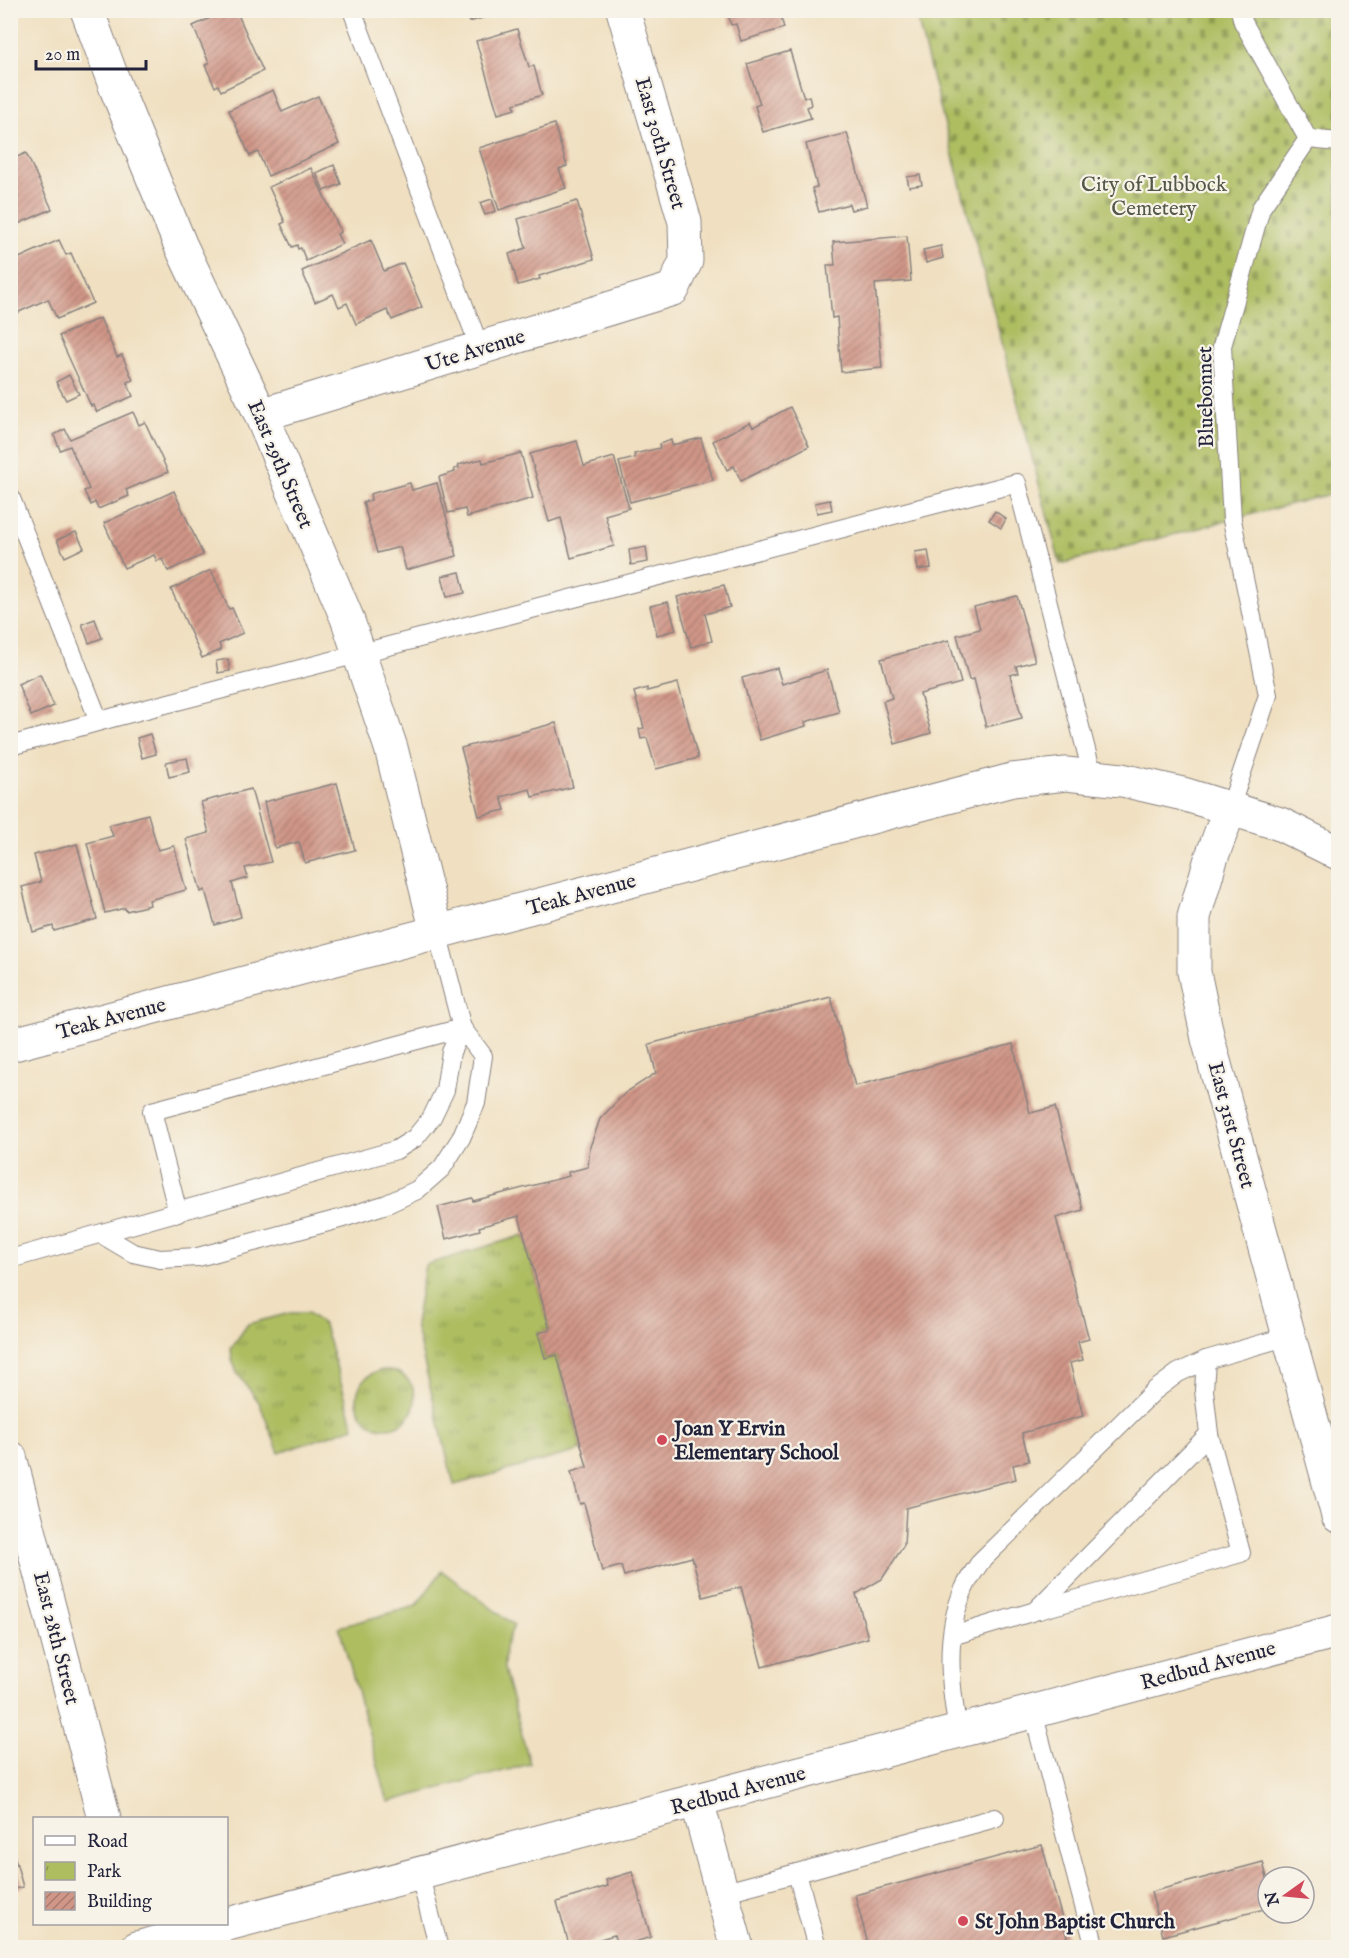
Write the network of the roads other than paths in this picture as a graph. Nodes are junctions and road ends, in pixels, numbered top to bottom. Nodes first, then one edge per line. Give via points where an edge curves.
1 (87, 10) edge
2 (352, 10) edge
3 (622, 10) edge
4 (1240, 10) edge
5 (1308, 139) junction
6 (1338, 142) edge
7 (680, 275) joint
8 (480, 348) junction
9 (261, 415) junction
10 (10, 496) edge
11 (360, 655) junction
12 (99, 721) junction
13 (10, 746) edge
14 (1093, 777) junction
15 (1230, 808) junction
16 (1338, 853) edge
17 (436, 932) junction
18 (462, 1028) junction
19 (10, 1045) edge
20 (178, 1213) junction
21 (101, 1234) junction
22 (10, 1259) edge
23 (1289, 1336) junction
24 (1206, 1360) junction
25 (1209, 1434) junction
26 (10, 1457) edge
27 (1338, 1516) edge
28 (1035, 1611) junction
29 (1338, 1631) edge
30 (952, 1636) junction
31 (1033, 1712) junction
32 (958, 1731) junction
33 (697, 1801) junction
34 (104, 1817) edge
35 (995, 1818) dead end
36 (419, 1873) junction
37 (797, 1873) junction
38 (722, 1893) junction
39 (228, 1923) edge
40 (132, 1925) edge
41 (221, 1925) edge
42 (137, 1947) edge
43 (439, 1947) edge
44 (737, 1947) edge
45 (817, 1947) edge
46 (1095, 1947) edge

1 - 9 street, East 29th Street via 180,244
2 - 8 lane
3 - 7 street, East 30th Street via 685,222 686,261
4 - 5 lane
5 - 6 lane
5 - 15 lane, Bluebonnet via 1261,208 1222,346 1232,520 1268,695
7 - 8 street, Ute Avenue via 674,289
8 - 9 street, Ute Avenue
9 - 11 street, East 29th Street
10 - 12 lane
11 - 12 lane
11 - 14 lane via 1017,483
11 - 17 street, East 29th Street via 391,748
12 - 13 lane
14 - 15 street, Teak Avenue via 1122,780
14 - 17 street, Teak Avenue via 1066,774 1012,780
15 - 16 street via 1280,824
15 - 23 street, East 31st Street via 1194,917 1194,972 1208,1039
17 - 18 lane
17 - 19 street, Teak Avenue
18 - 20 lane via 451,1053 445,1090 432,1117 415,1138 396,1150
18 - 20 lane via 152,1111
18 - 21 lane via 483,1056 476,1103 442,1168 417,1190 343,1218 198,1257 160,1259 133,1253
20 - 21 lane
21 - 22 lane
23 - 24 lane
23 - 27 street, East 31st Street
24 - 25 lane via 1204,1390
24 - 30 lane via 1178,1373 1154,1391 981,1561 964,1588
25 - 28 lane
25 - 28 lane via 1241,1553
26 - 34 street, East 28th Street
28 - 30 lane
29 - 31 street, Redbud Avenue
30 - 32 lane via 950,1684
31 - 32 street, Redbud Avenue
31 - 46 lane
32 - 33 street, Redbud Avenue
33 - 36 street, Redbud Avenue
33 - 38 street
35 - 37 lane
36 - 39 street, Redbud Avenue
36 - 43 lane
37 - 38 lane
37 - 45 lane
38 - 44 street
40 - 42 street
41 - 42 street, Redbud Avenue

